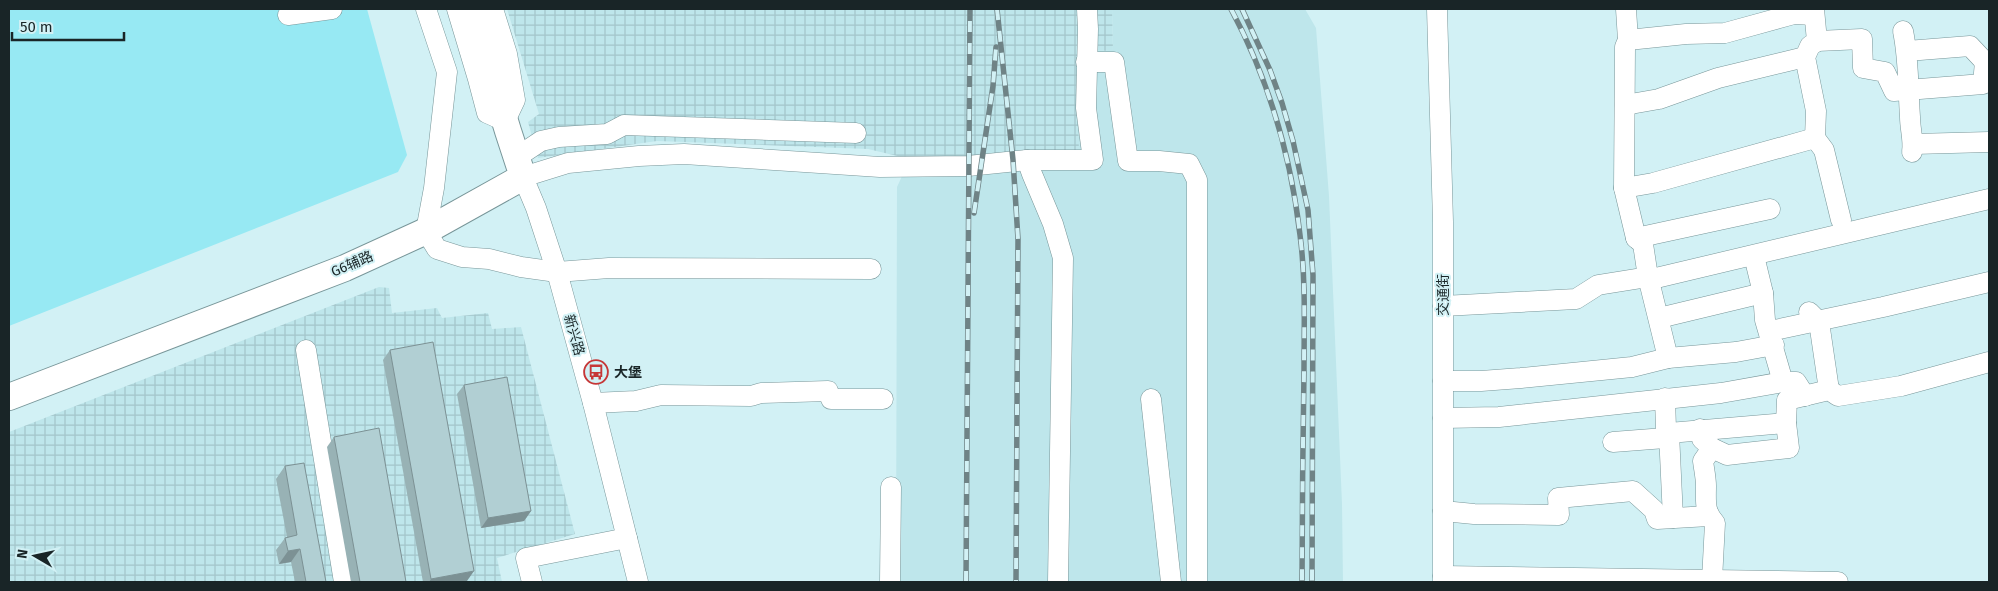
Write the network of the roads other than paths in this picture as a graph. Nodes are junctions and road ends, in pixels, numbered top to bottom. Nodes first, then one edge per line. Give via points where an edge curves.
1 (332, 9) edge
2 (426, 9) edge
3 (457, 9) edge
4 (471, 9) edge
5 (493, 9) edge
6 (1087, 9) edge
7 (1437, 9) edge
8 (1626, 9) edge
9 (1814, 12) edge
10 (288, 15) dead end
11 (1628, 40) junction
12 (1817, 41) junction
13 (1804, 57) junction
14 (1086, 62) junction
15 (1987, 62) edge
16 (447, 72) junction
17 (478, 79) junction
18 (1908, 90) junction
19 (1625, 105) junction
20 (505, 121) junction
21 (856, 133) dead end
22 (1815, 138) junction
23 (1989, 142) edge
24 (1028, 160) junction
25 (520, 167) junction
26 (1624, 188) junction
27 (1989, 199) edge
28 (1770, 209) dead end
29 (1842, 220) dead end
30 (426, 230) junction
31 (1636, 238) junction
32 (1754, 256) junction
33 (871, 268) dead end
34 (557, 272) junction
35 (1648, 277) junction
36 (1989, 282) edge
37 (1763, 293) junction
38 (1443, 306) junction
39 (1814, 316) junction
40 (1659, 318) junction
41 (1772, 338) junction
42 (306, 350) dead end
43 (1668, 358) junction
44 (1989, 362) edge
45 (1443, 380) junction
46 (1783, 382) junction
47 (1829, 390) junction
48 (1805, 396) junction
49 (9, 397) edge
50 (1665, 398) junction
51 (883, 399) dead end
52 (1151, 399) dead end
53 (593, 403) junction
54 (1443, 418) junction
55 (1786, 423) junction
56 (1700, 429) junction
57 (1669, 433) junction
58 (1613, 442) dead end
59 (1712, 448) junction
60 (891, 487) dead end
61 (1443, 511) junction
62 (1709, 516) junction
63 (1673, 518) junction
64 (627, 538) junction
65 (1443, 579) edge
66 (1712, 580) junction
67 (344, 582) edge
68 (531, 582) edge
69 (638, 582) edge
70 (890, 582) edge
71 (1058, 582) edge
72 (1171, 582) edge
73 (1197, 582) edge
74 (1783, 582) edge
75 (1838, 582) edge

1 - 10 street
2 - 16 street
3 - 17 street
4 - 20 main road
5 - 20 street via 515,100
6 - 14 street
7 - 38 street, 交通街
8 - 11 street
9 - 11 street via 1794,14 1725,33
9 - 12 street
11 - 19 street via 1625,47
12 - 13 street
12 - 18 street via 1862,39 1863,68 1885,72 1894,91
13 - 19 street via 1718,78 1659,99
13 - 22 street via 1816,111
14 - 24 street via 1086,108 1093,160
14 - 73 street via 1114,62 1128,161 1189,164 1197,180
15 - 18 street via 1983,84
15 - 18 street via 1970,46 1905,41
16 - 17 street via 463,72
16 - 30 street
17 - 20 street via 486,113
18 - 23 street via 1913,148
19 - 26 street
20 - 25 main road
21 - 25 street via 624,125 607,134 541,141
22 - 26 street via 1653,183
22 - 29 street via 1824,150
24 - 25 street via 968,166 880,167 684,154
24 - 71 street via 1063,258
25 - 30 main road, G6辅路
25 - 34 street, 新兴路
26 - 31 street
27 - 32 street
28 - 31 street
30 - 34 street via 436,249 462,257 489,258
30 - 49 main road, G6辅路 via 345,268
31 - 35 street via 1643,244
32 - 35 street via 1656,278
32 - 37 street
33 - 34 street via 609,268
34 - 53 street, 新兴路
35 - 38 street via 1598,285 1576,298
35 - 40 street
36 - 39 street
37 - 40 street
37 - 41 street via 1765,320
38 - 45 street, 交通街
39 - 41 street
39 - 47 street
40 - 43 street
41 - 43 street via 1736,352
41 - 46 street
42 - 67 street
43 - 45 street via 1632,367 1521,378
44 - 47 street via 1901,386 1838,396
45 - 54 street, 交通街
46 - 48 street via 1796,382
46 - 50 street via 1721,393
47 - 48 street
48 - 55 street via 1786,400
50 - 54 street via 1499,417
50 - 57 street via 1666,429
51 - 53 street via 831,399 828,391 751,396 661,395 636,401
52 - 72 street
53 - 64 street, 新兴路
54 - 61 street, 交通街
55 - 56 street
55 - 59 street via 1789,448 1727,455
56 - 57 street
56 - 59 street via 1702,439
57 - 58 street via 1665,438
57 - 63 street
59 - 62 street via 1703,462 1705,504
60 - 70 street
61 - 63 street via 1559,515 1558,498 1633,491 1654,510 1657,519
61 - 65 street, 交通街
62 - 63 street
62 - 66 street via 1715,523
64 - 68 street via 526,558
64 - 69 street, 新兴路
65 - 66 street
66 - 74 street
74 - 75 street

